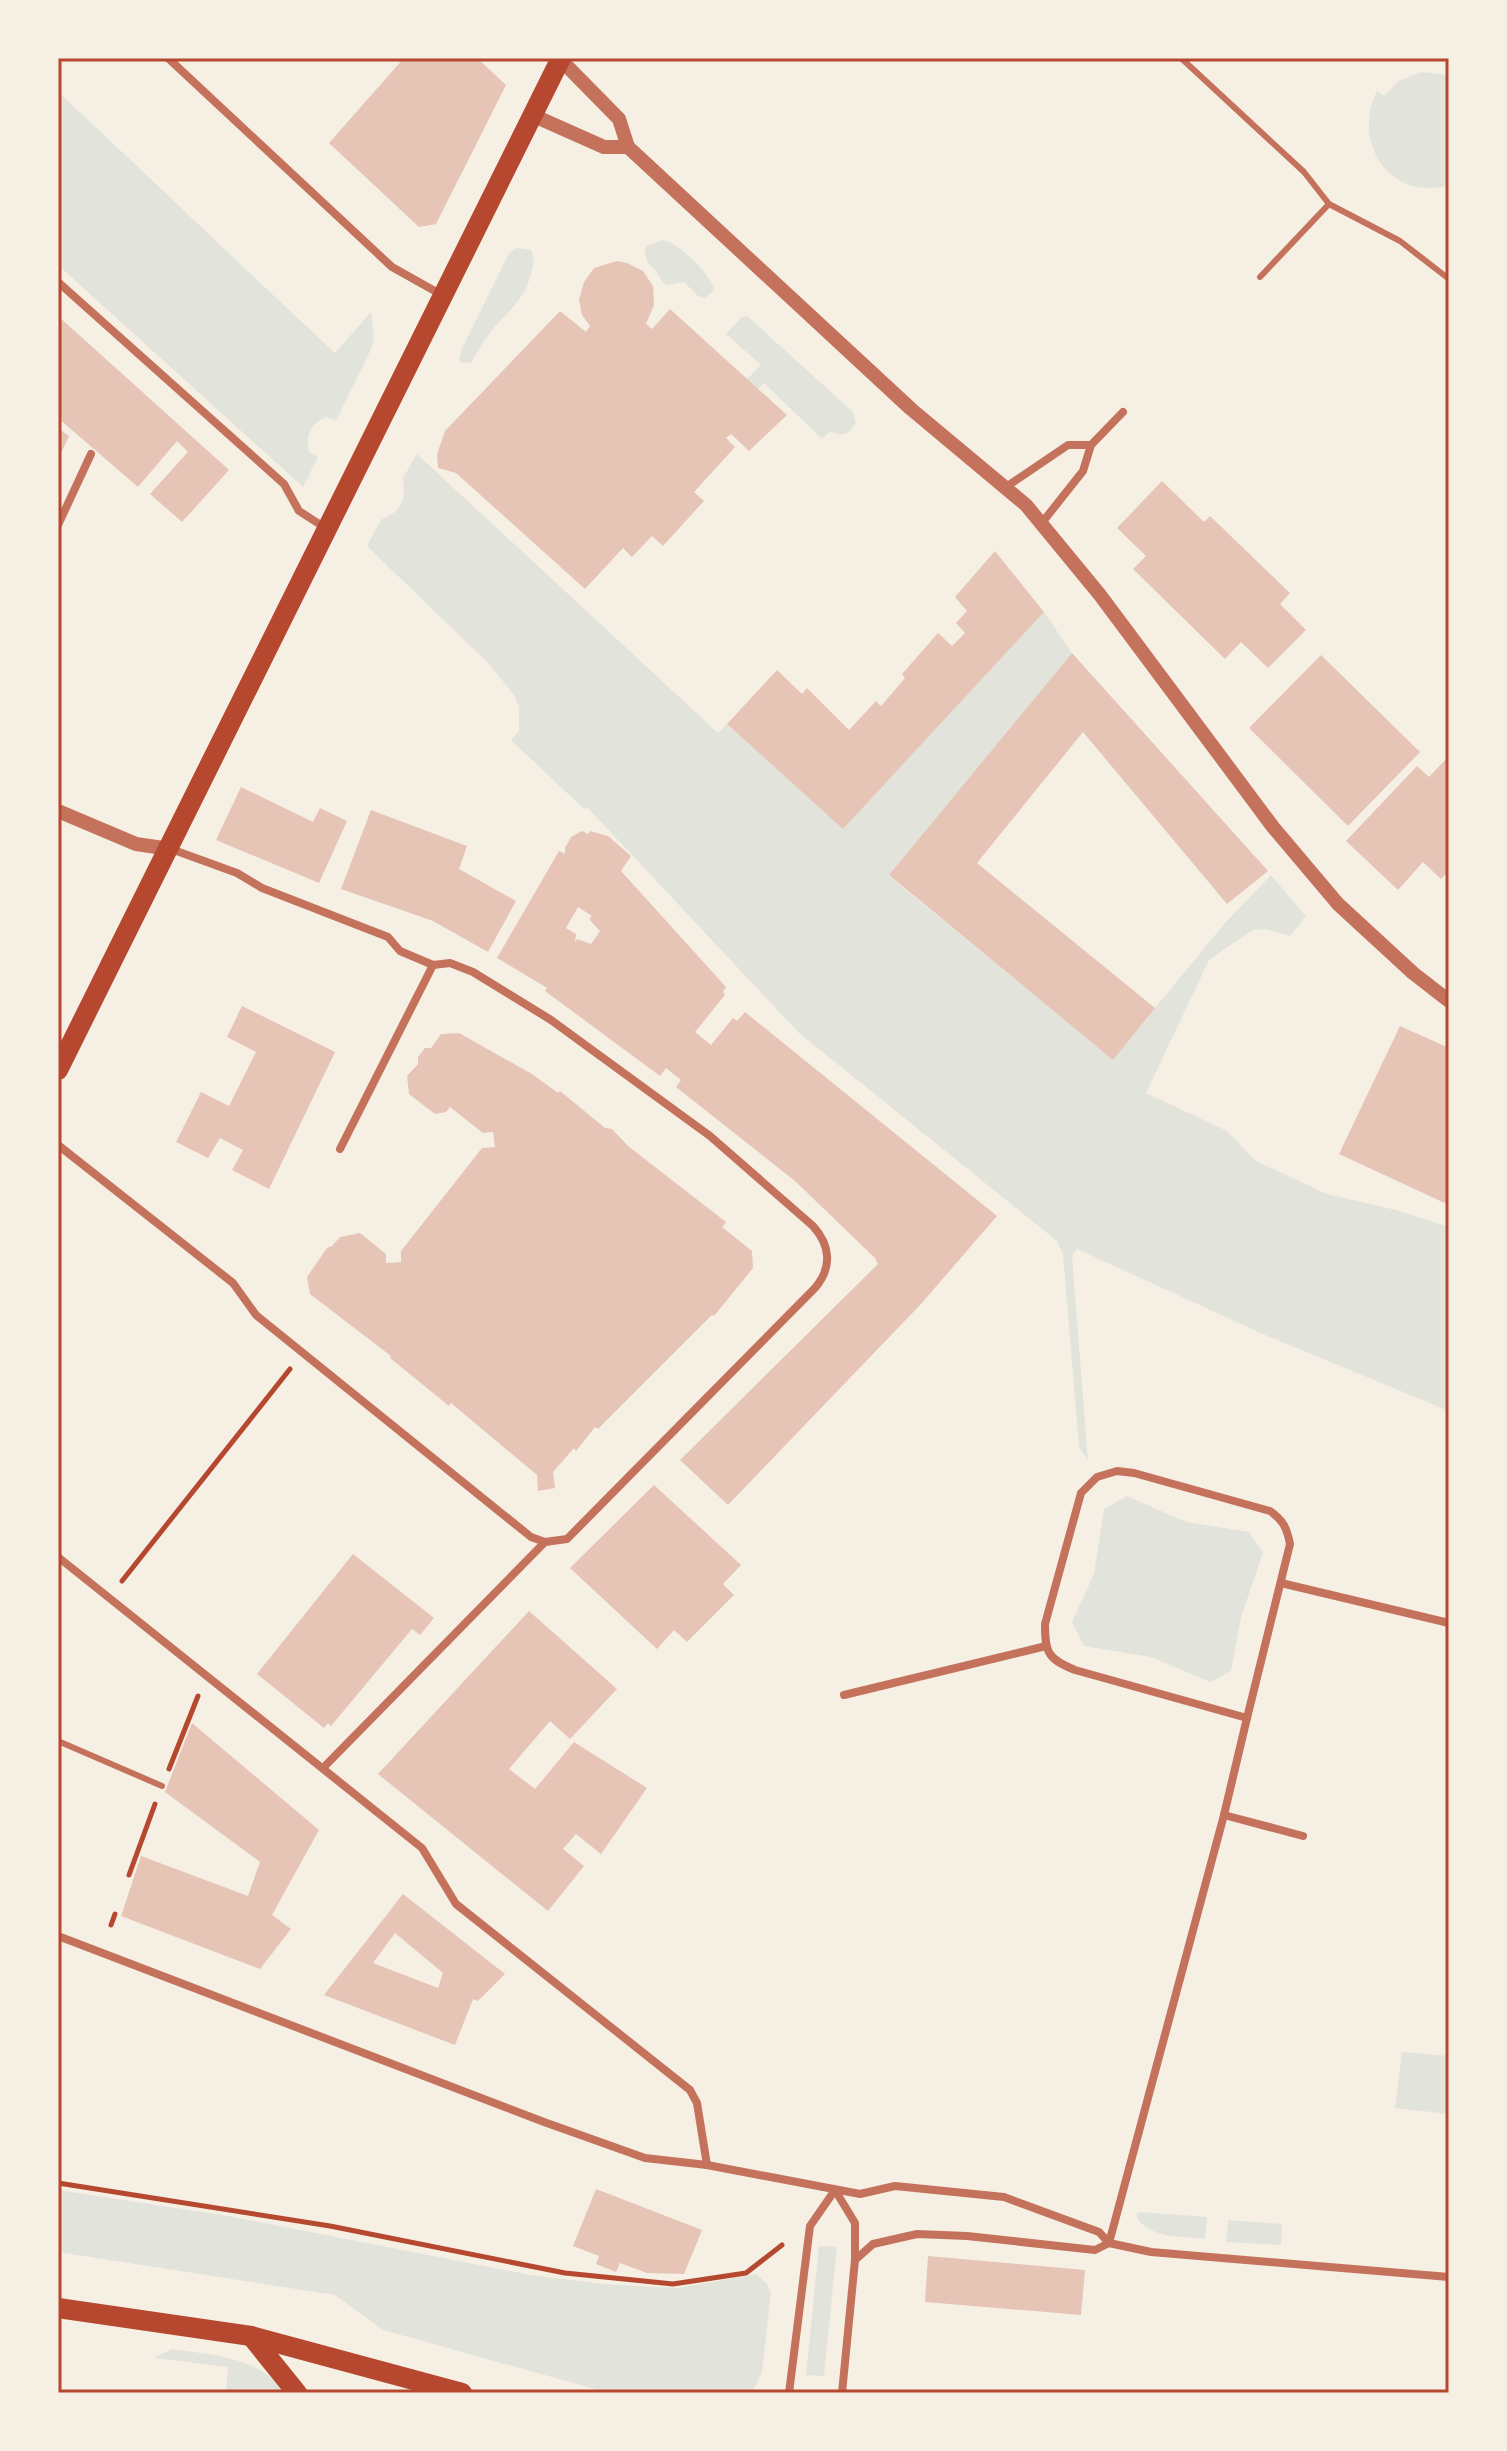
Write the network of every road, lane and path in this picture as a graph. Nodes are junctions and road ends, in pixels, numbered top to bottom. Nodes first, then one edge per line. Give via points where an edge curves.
1 (168, 58) edge
2 (560, 58) edge
3 (1181, 58) edge
4 (532, 115) junction
5 (628, 147) junction
6 (1329, 204) junction
7 (1260, 277) dead end
8 (1449, 279) edge
9 (58, 282) edge
10 (442, 296) junction
11 (1123, 412) dead end
12 (1091, 445) junction
13 (91, 454) dead end
14 (1006, 487) junction
15 (1041, 524) junction
16 (58, 525) edge
17 (327, 529) junction
18 (58, 811) edge
19 (170, 849) junction
20 (433, 965) junction
21 (1449, 1001) edge
22 (58, 1070) edge
23 (58, 1145) edge
24 (340, 1149) dead end
25 (291, 1368) dead end
26 (545, 1542) junction
27 (58, 1557) edge
28 (122, 1581) dead end
29 (1281, 1583) junction
30 (1449, 1623) edge
31 (1046, 1646) junction
32 (844, 1695) dead end
33 (1247, 1718) junction
34 (58, 1741) edge
35 (323, 1768) junction
36 (162, 1786) dead end
37 (1224, 1815) junction
38 (1303, 1836) dead end
39 (115, 1914) dead end
40 (111, 1925) dead end
41 (58, 1936) edge
42 (707, 2165) junction
43 (58, 2183) edge
44 (835, 2190) junction
45 (1109, 2243) junction
46 (782, 2245) dead end
47 (855, 2260) junction
48 (1449, 2277) edge
49 (58, 2308) edge
50 (251, 2336) junction
51 (297, 2393) edge
52 (462, 2393) edge
53 (789, 2393) edge
54 (842, 2393) edge

1 - 10 street via 392,267
2 - 4 main road
2 - 5 street via 619,119
3 - 6 lane via 1304,172
4 - 5 street via 604,147
4 - 10 main road
5 - 14 street via 911,409
6 - 7 lane
6 - 8 lane via 1400,241
9 - 17 street via 284,484 299,511
10 - 17 main road
11 - 12 street
12 - 14 street via 1068,445
12 - 15 street via 1083,471
13 - 16 street
14 - 15 street
15 - 21 street via 1338,904
17 - 19 main road
18 - 19 street via 136,844
19 - 20 street via 388,937 400,951
19 - 22 main road
20 - 24 street
20 - 26 street via 450,963 473,972 551,1020 710,1136 813,1226 827,1249 828,1264 815,1288 567,1539
23 - 26 street via 233,1283 256,1315 302,1354 531,1537
25 - 28 path
26 - 35 street
27 - 35 street
29 - 30 street
29 - 31 street via 1288,1530 1270,1511 1117,1471 1097,1477 1081,1493 1045,1624
29 - 33 street
31 - 32 street
31 - 33 street via 1056,1662 1075,1670
33 - 37 street
34 - 36 lane
35 - 42 street via 422,1848 456,1904 690,2090
37 - 38 street
37 - 45 street
39 - 40 path
41 - 42 street via 645,2158
42 - 44 street
43 - 46 path via 330,2226 565,2273 673,2284 746,2273
44 - 45 street via 860,2194 895,2186 1004,2197 1099,2232
44 - 47 street via 855,2223
44 - 53 street via 810,2226
45 - 47 street via 1095,2250 917,2234 873,2244
45 - 48 street via 1151,2252
47 - 54 street
49 - 50 main road
50 - 51 main road
50 - 52 main road

